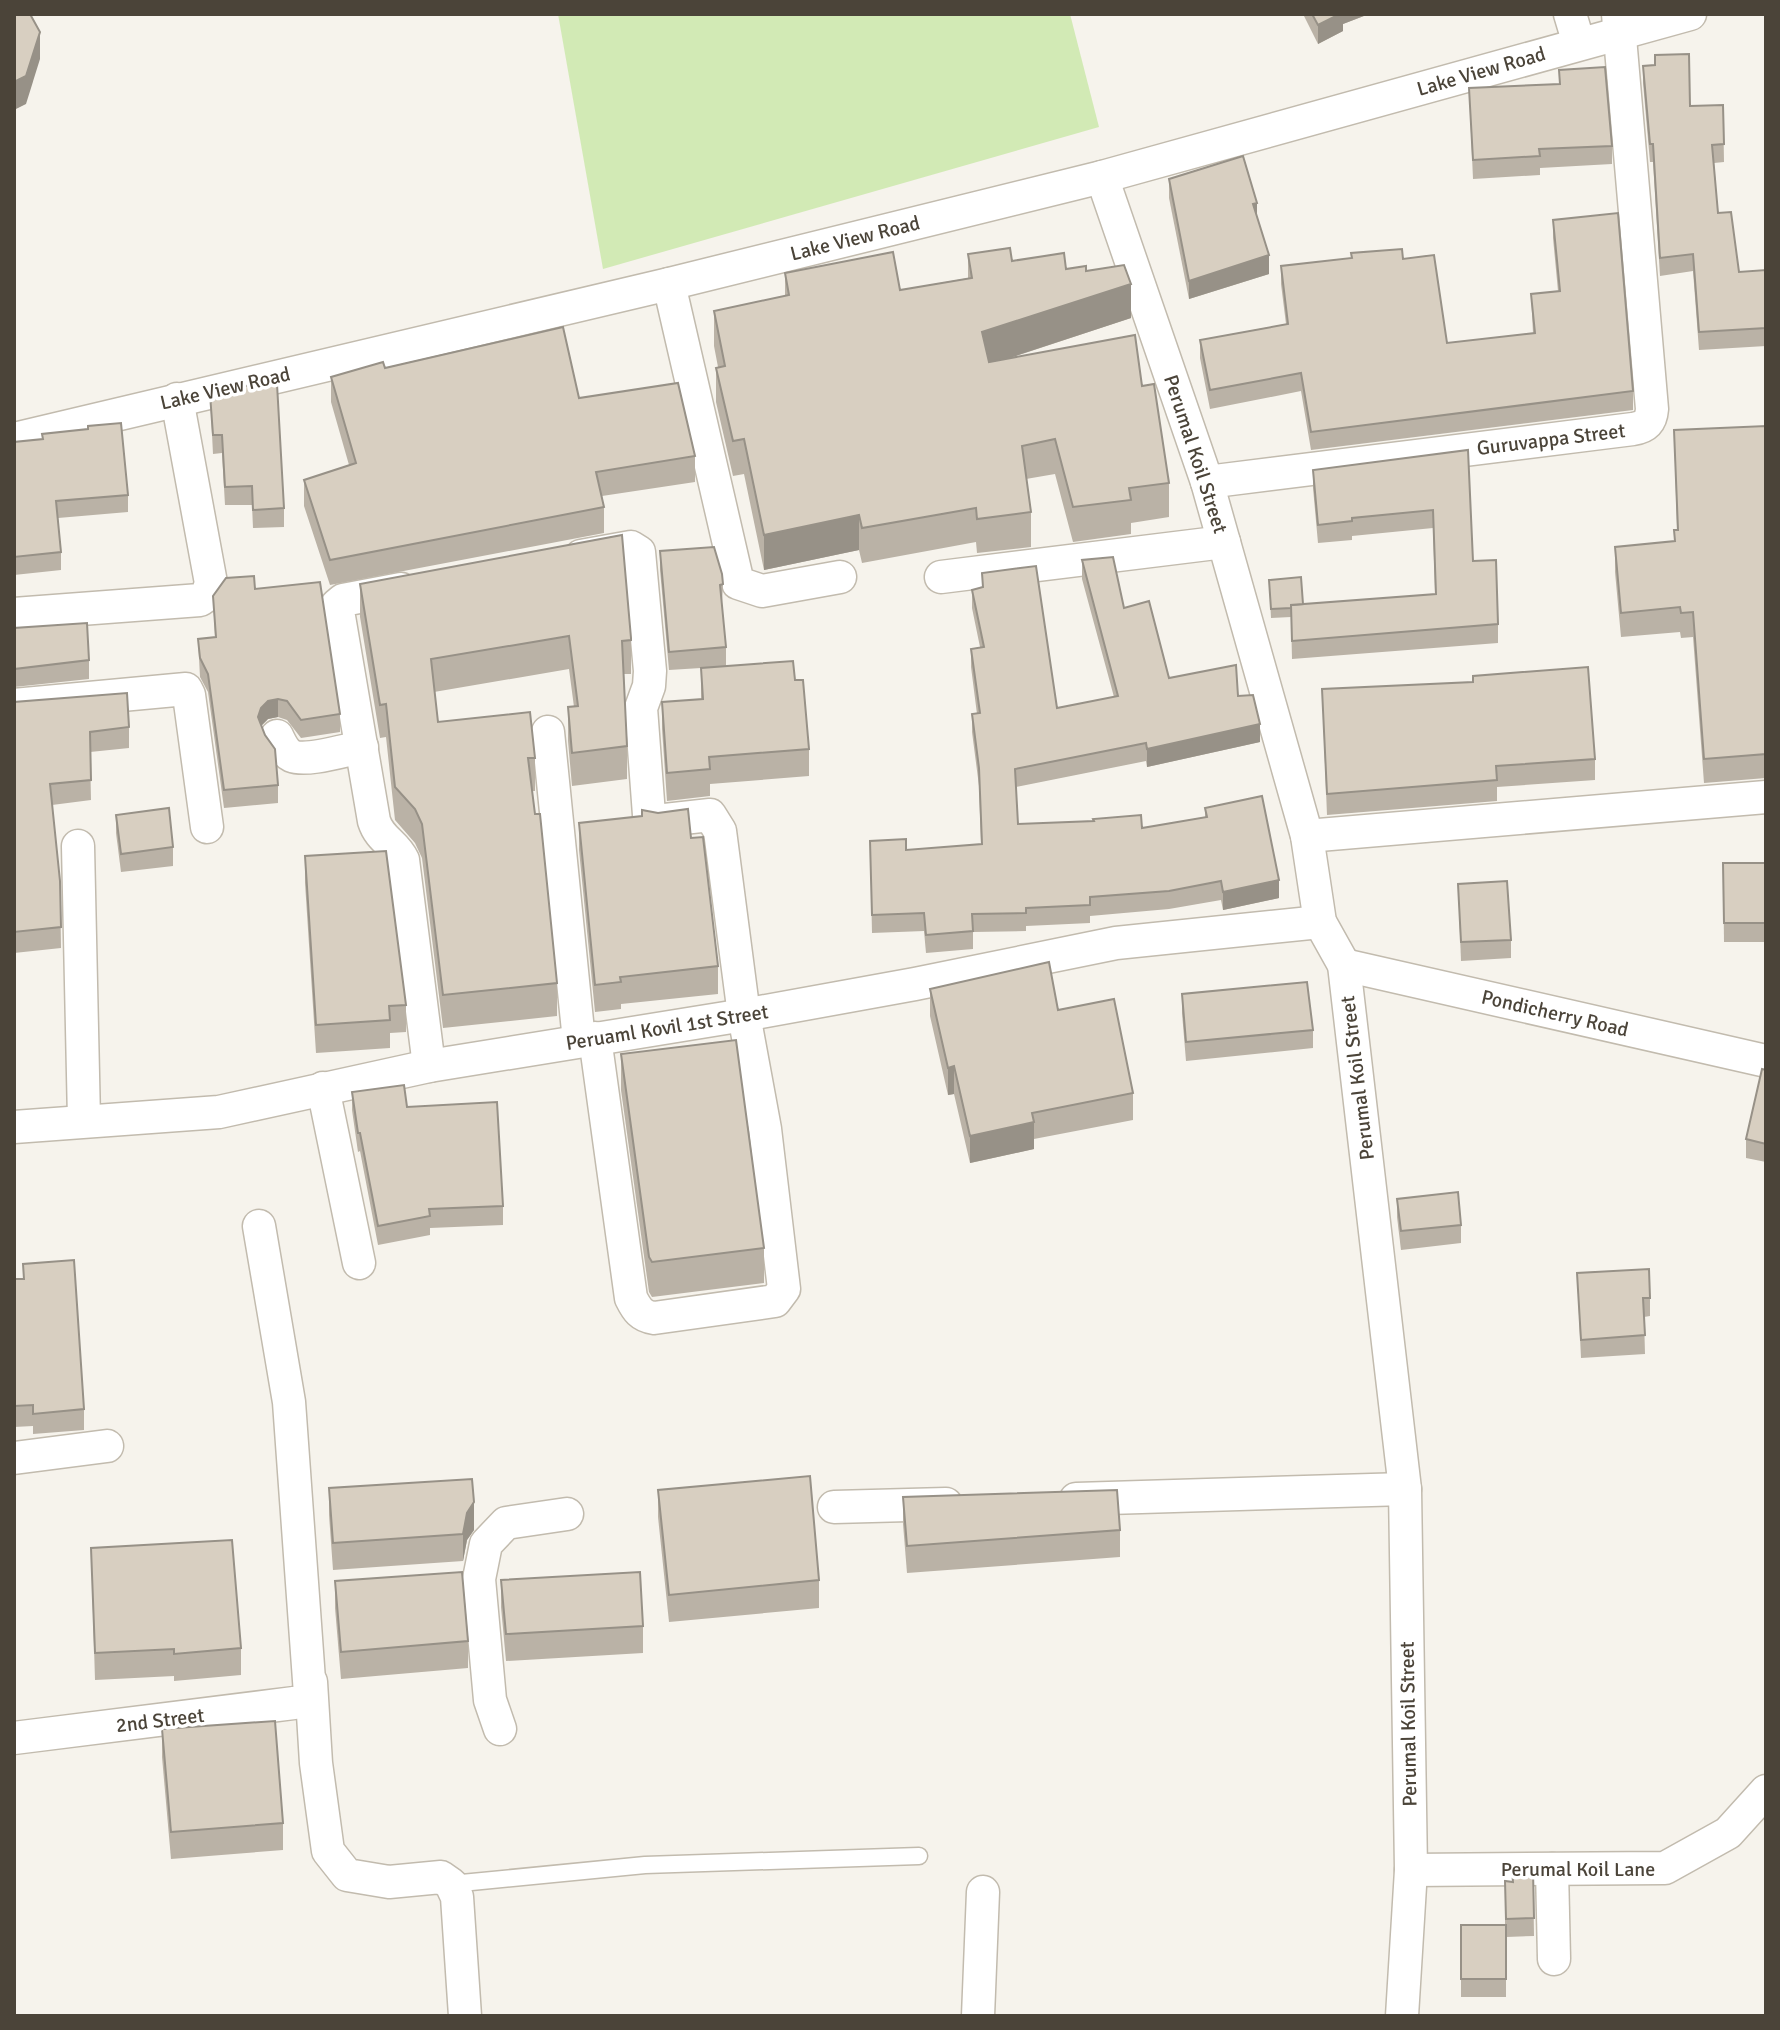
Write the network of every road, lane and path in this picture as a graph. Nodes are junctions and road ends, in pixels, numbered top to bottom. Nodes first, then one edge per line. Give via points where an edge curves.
1 (1690, 14) edge
2 (1619, 24) edge
3 (1574, 29) edge
4 (1102, 177) junction
5 (669, 284) junction
6 (177, 399) junction
7 (14, 439) edge
8 (1207, 482) junction
9 (1224, 542) junction
10 (547, 562) edge
11 (840, 577) dead end
12 (941, 577) dead end
13 (437, 582) edge
14 (14, 614) edge
15 (14, 705) edge
16 (548, 732) dead end
17 (277, 736) dead end
18 (362, 747) junction
19 (1766, 797) edge
20 (207, 827) dead end
21 (1307, 836) junction
22 (78, 846) dead end
23 (1320, 922) junction
24 (1344, 965) junction
25 (744, 1015) junction
26 (587, 1039) junction
27 (1766, 1061) edge
28 (429, 1066) junction
29 (323, 1088) junction
30 (84, 1120) junction
31 (14, 1127) edge
32 (259, 1226) dead end
33 (359, 1263) dead end
34 (107, 1446) dead end
35 (14, 1458) edge
36 (1405, 1489) junction
37 (1040, 1501) edge
38 (977, 1503) edge
39 (834, 1507) dead end
40 (567, 1514) dead end
41 (308, 1692) junction
42 (500, 1729) dead end
43 (14, 1738) edge
44 (1766, 1791) edge
45 (919, 1856) dead end
46 (1552, 1869) junction
47 (1411, 1870) junction
48 (451, 1884) junction
49 (983, 1892) dead end
50 (1554, 1959) dead end
51 (465, 2016) edge
52 (978, 2016) edge
53 (1402, 2016) edge

1 - 2 street, Lake View Road
2 - 3 street, Lake View Road
2 - 8 street, Guruvappa Street via 1652,409 1648,424
3 - 4 street, Lake View Road
4 - 5 street, Lake View Road
4 - 8 street, Perumal Koil Street
5 - 6 street, Lake View Road
5 - 11 street via 738,583 762,591
6 - 7 street, Lake View Road
6 - 14 street via 211,583 207,595 200,600
8 - 9 street, Perumal Koil Street
9 - 12 street
9 - 21 street, Perumal Koil Street
10 - 25 street via 631,547 639,552 650,671 641,708 649,815 656,821 710,815 716,822
13 - 18 street via 338,602
15 - 20 street via 186,689
16 - 26 street
17 - 18 street via 292,756
18 - 28 street via 378,834 403,860
19 - 21 street
21 - 23 street, Perumal Koil Street
22 - 30 street
23 - 24 street, Perumal Koil Street
23 - 25 street, Peruaml Kovil 1st Street via 1116,943
24 - 27 street, Pondicherry Road
24 - 36 street, Perumal Koil Street
25 - 26 street, Peruaml Kovil 1st Street
25 - 26 street via 765,1129 784,1289 775,1301 763,1303 654,1318 637,1310
26 - 28 street, Peruaml Kovil 1st Street
28 - 29 street, Peruaml Kovil 1st Street
29 - 30 street, Peruaml Kovil 1st Street via 219,1112
29 - 33 street
30 - 31 street, Peruaml Kovil 1st Street
32 - 41 street via 320,1590
34 - 35 street
36 - 37 street
36 - 47 street, Perumal Koil Street
38 - 39 street
40 - 42 street via 506,1523 463,1580
41 - 43 street, 2nd Street
41 - 48 street via 328,1851 347,1875 389,1882 441,1877
44 - 46 street, Perumal Koil Lane via 1728,1833 1665,1868
45 - 48 lane via 645,1865
46 - 47 street, Perumal Koil Lane
46 - 50 street
47 - 53 street, Perumal Koil Street
48 - 51 street via 457,1897
49 - 52 street

